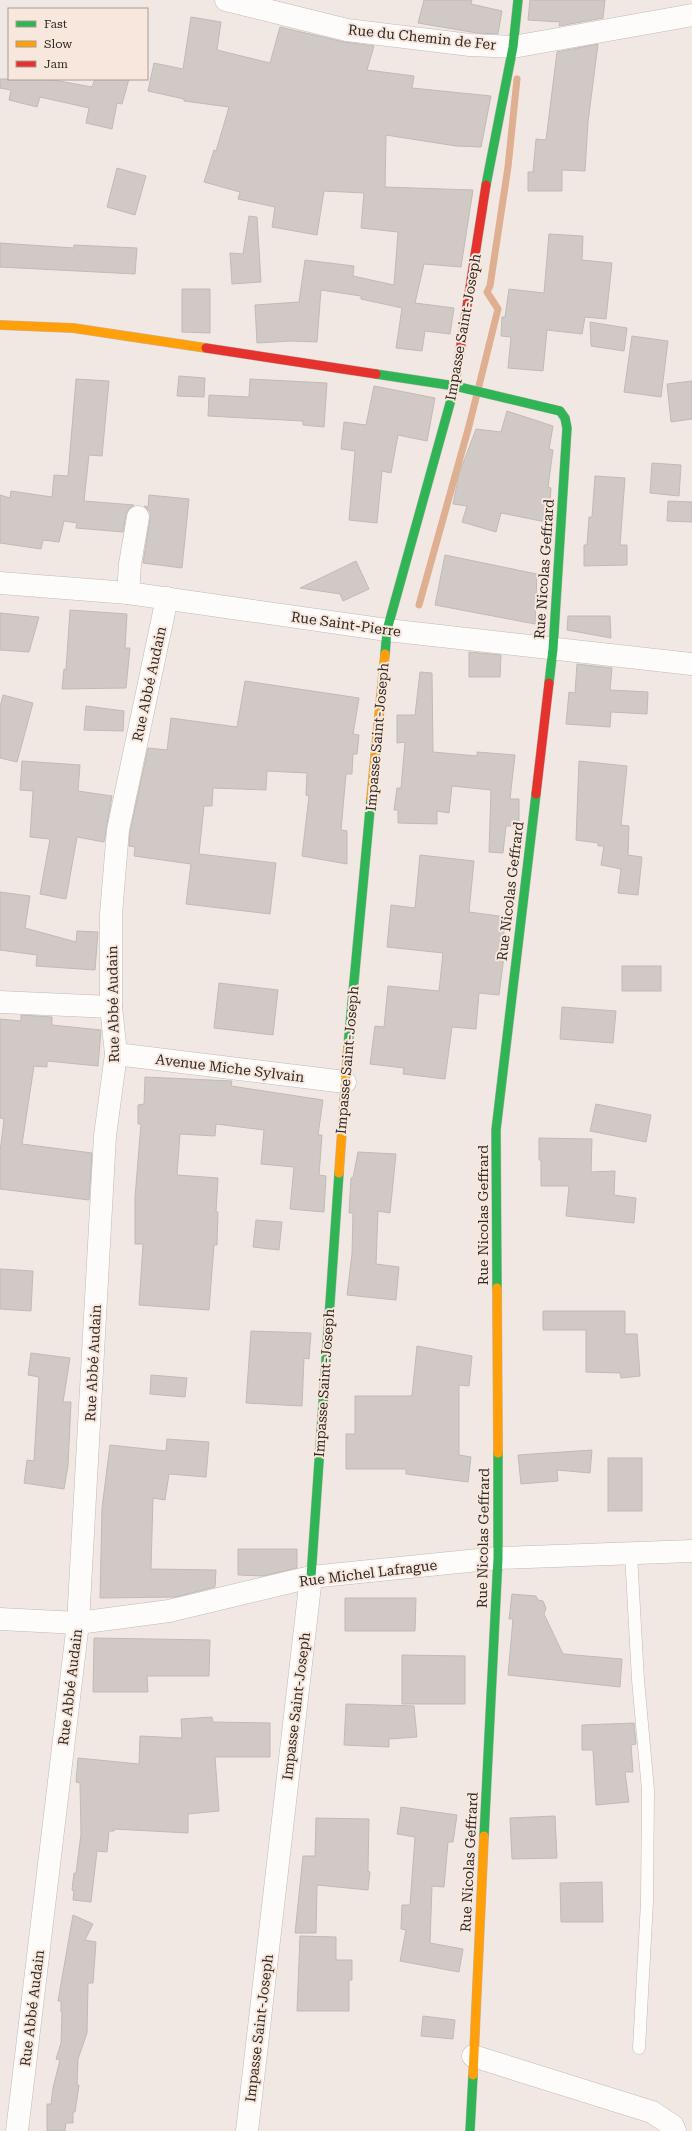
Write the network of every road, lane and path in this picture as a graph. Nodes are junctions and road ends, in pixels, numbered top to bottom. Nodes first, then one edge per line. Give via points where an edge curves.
1 (226, 0) edge
2 (518, 0) edge
3 (692, 15) edge
4 (513, 47) junction
5 (0, 326) edge
6 (455, 386) junction
7 (138, 517) dead end
8 (0, 583) edge
9 (128, 593) junction
10 (167, 598) junction
11 (387, 630) junction
12 (553, 648) junction
13 (692, 664) edge
14 (0, 1002) edge
15 (111, 1006) junction
16 (116, 1054) junction
17 (345, 1082) junction
18 (692, 1551) edge
19 (631, 1554) junction
20 (498, 1558) junction
21 (311, 1577) junction
22 (0, 1619) edge
23 (78, 1623) junction
24 (639, 2048) dead end
25 (473, 2056) junction
26 (17, 2131) edge
27 (247, 2131) edge
28 (470, 2131) edge
29 (675, 2131) edge

1 - 4 street, Rue du Chemin de Fer via 347,30 470,45
2 - 4 street, Impasse Saint-Joseph
3 - 4 street, Rue du Chemin de Fer
4 - 6 street, Impasse Saint-Joseph via 486,192
5 - 6 street, Rue Nicolas Geffrard via 73,328
6 - 11 street, Impasse Saint-Joseph
6 - 12 street, Rue Nicolas Geffrard via 560,411 565,418 567,428
7 - 9 street
8 - 9 street, Rue Saint-Pierre
9 - 10 street, Rue Saint-Pierre
10 - 11 street, Rue Saint-Pierre
10 - 15 street, Rue Abbé Audain via 118,830 111,914
11 - 12 street, Rue Saint-Pierre
11 - 17 street, Impasse Saint-Joseph
12 - 13 street, Rue Saint-Pierre
12 - 20 street, Rue Nicolas Geffrard via 496,1130
14 - 15 street
15 - 16 street, Rue Abbé Audain
16 - 17 street, Avenue Miche Sylvain
16 - 23 street, Rue Abbé Audain via 105,1136
17 - 21 street, Impasse Saint-Joseph
18 - 19 street, Rue Michel Lafrague
19 - 20 street, Rue Michel Lafrague
19 - 24 lane via 638,1680 648,1790 647,1902
20 - 21 street, Rue Michel Lafrague
20 - 25 street, Rue Nicolas Geffrard
21 - 23 street, Rue Michel Lafrague via 169,1611
21 - 27 street, Impasse Saint-Joseph
22 - 23 street, Rue Michel Lafrague
23 - 26 street, Rue Abbé Audain
25 - 28 street, Rue Nicolas Geffrard
25 - 29 street via 652,2112 673,2126

